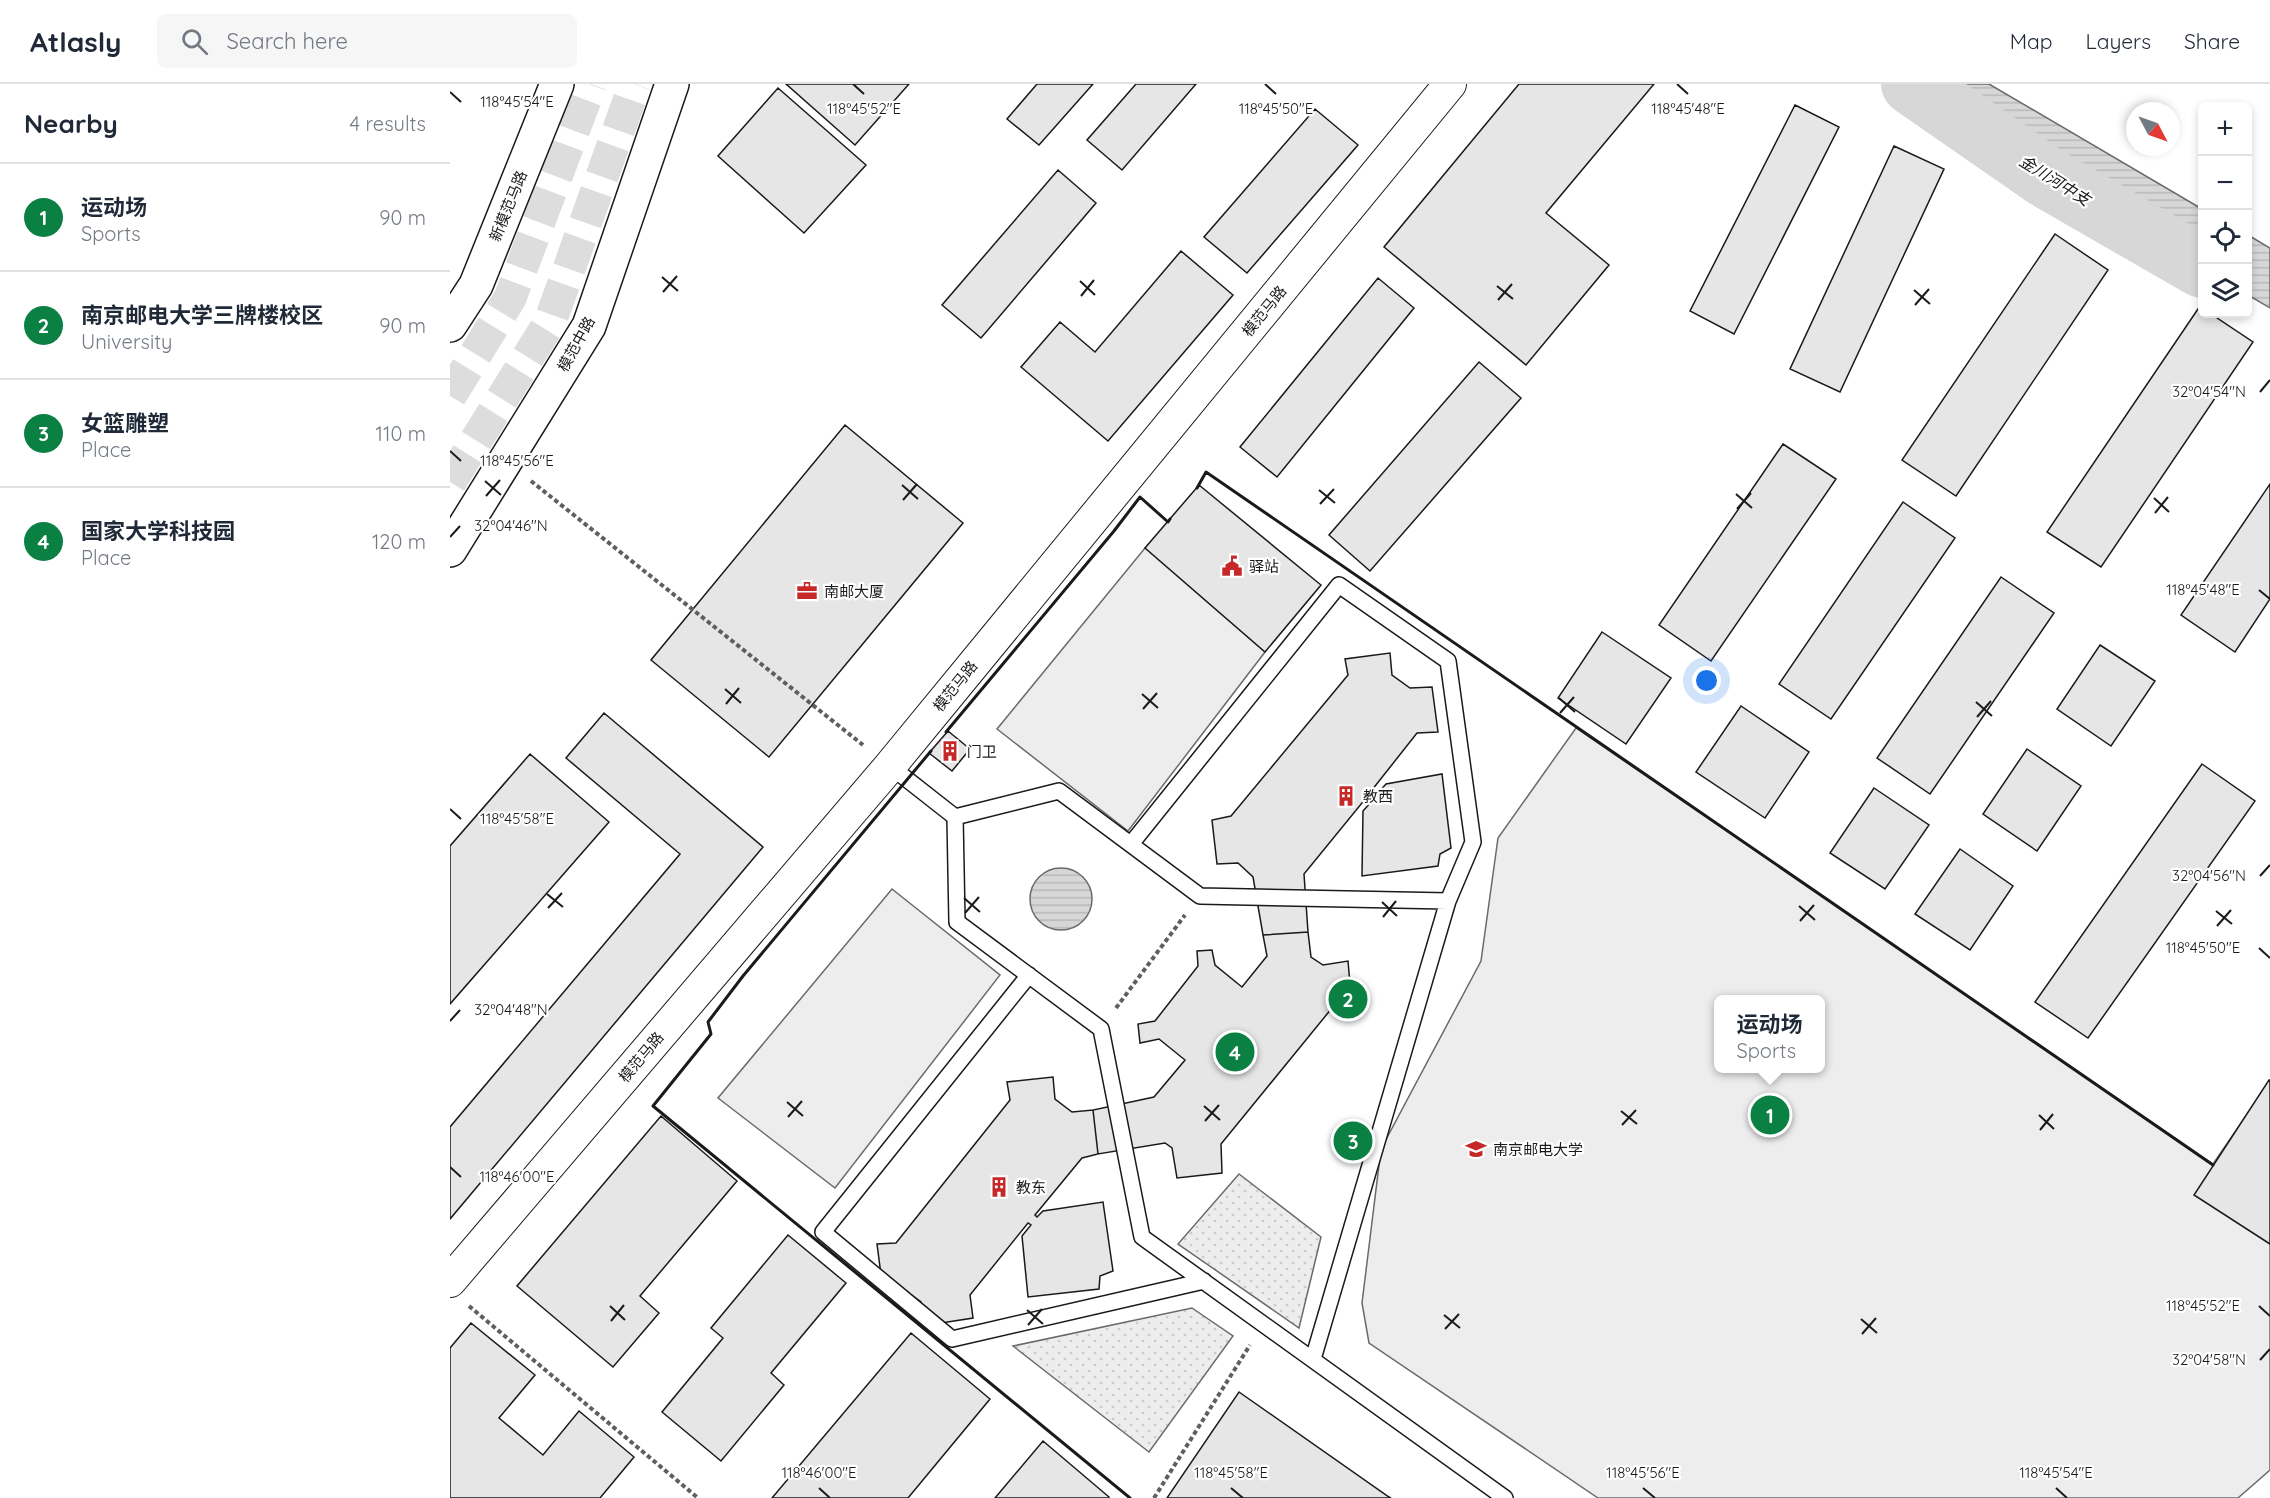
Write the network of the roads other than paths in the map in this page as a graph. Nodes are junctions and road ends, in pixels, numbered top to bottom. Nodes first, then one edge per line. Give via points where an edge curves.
1 (557, 84) edge
2 (672, 84) edge
3 (1450, 84) edge
4 (450, 325) edge
5 (450, 550) edge
6 (890, 766) junction
7 (955, 817) junction
8 (1131, 844) junction
9 (1448, 902) junction
10 (1029, 975) junction
11 (1204, 1281) junction
12 (458, 1293) edge
13 (1313, 1359) junction
14 (1505, 1498) edge

1 - 4 main road, 新模范马路 via 476,285
2 - 5 main road, 模范中路 via 590,326
3 - 6 street, 模范马路
6 - 7 lane
6 - 12 street, 模范马路
7 - 8 lane via 1059,791
7 - 10 lane via 957,922
8 - 9 lane via 1200,896
8 - 9 lane via 1339,585 1448,661 1473,842
9 - 13 lane
10 - 11 lane via 1101,1029 1142,1237
10 - 11 lane via 823,1232 952,1339
11 - 13 lane
13 - 14 lane

